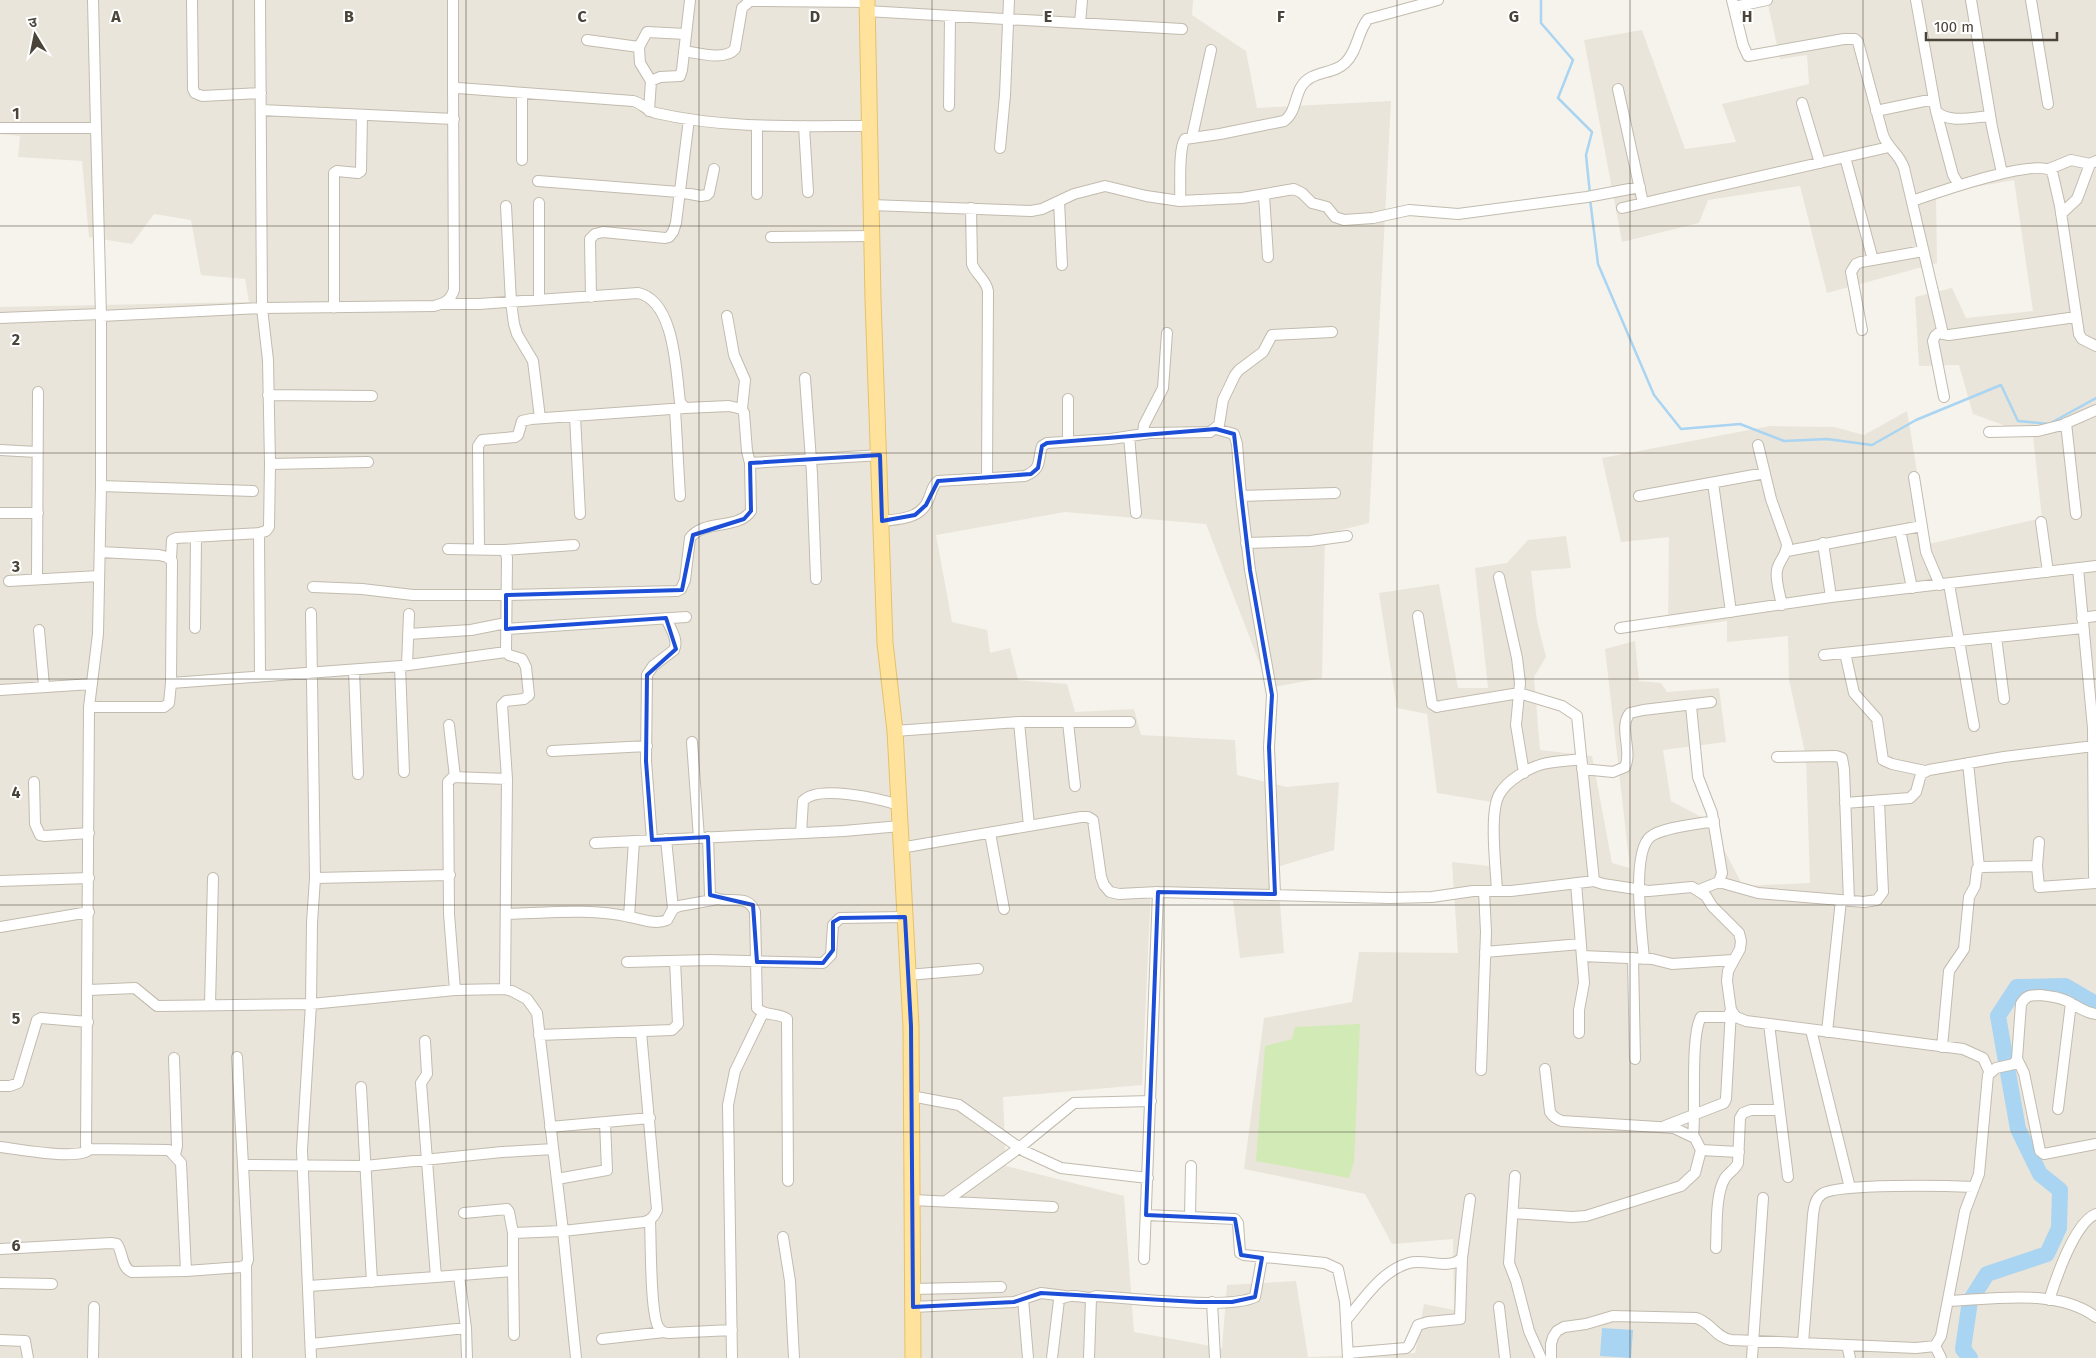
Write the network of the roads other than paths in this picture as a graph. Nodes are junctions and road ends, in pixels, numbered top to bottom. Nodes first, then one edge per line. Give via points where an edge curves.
1 (93, 0) edge
2 (192, 0) edge
3 (260, 0) edge
4 (453, 0) edge
5 (690, 0) edge
6 (1009, 0) edge
7 (1082, 0) edge
8 (1438, 0) edge
9 (1768, 0) edge
10 (1916, 0) edge
11 (1970, 0) edge
12 (2031, 0) edge
13 (1416, 3) edge
14 (867, 4) edge
15 (1733, 4) edge
16 (950, 16) junction
17 (1008, 20) junction
18 (1080, 24) junction
19 (1182, 29) dead end
20 (686, 34) junction
21 (587, 40) dead end
22 (639, 47) junction
23 (1211, 50) dead end
24 (684, 51) junction
25 (651, 81) junction
26 (454, 86) junction
27 (1618, 90) dead end
28 (261, 93) junction
29 (522, 93) junction
30 (1934, 99) junction
31 (1802, 103) dead end
32 (2048, 104) dead end
33 (948, 106) dead end
34 (261, 110) junction
35 (649, 110) junction
36 (1936, 110) junction
37 (1876, 111) junction
38 (362, 116) junction
39 (1990, 116) junction
40 (454, 119) junction
41 (689, 119) junction
42 (756, 126) junction
43 (804, 126) junction
44 (869, 126) junction
45 (0, 128) edge
46 (96, 128) junction
47 (1192, 137) junction
48 (1889, 147) junction
49 (1000, 148) dead end
50 (1845, 158) junction
51 (522, 160) dead end
52 (2093, 162) edge
53 (1820, 163) junction
54 (714, 169) dead end
55 (2049, 169) junction
56 (2002, 173) junction
57 (538, 181) dead end
58 (1959, 185) junction
59 (1640, 187) junction
60 (678, 192) junction
61 (808, 192) dead end
62 (757, 194) dead end
63 (1264, 195) junction
64 (1180, 200) junction
65 (1059, 201) junction
66 (1912, 201) junction
67 (539, 203) dead end
68 (1643, 203) junction
69 (871, 205) junction
70 (506, 206) dead end
71 (971, 208) junction
72 (1622, 208) dead end
73 (2061, 214) junction
74 (872, 236) junction
75 (771, 237) dead end
76 (1923, 251) junction
77 (1268, 257) dead end
78 (1873, 260) junction
79 (1062, 265) dead end
80 (592, 297) junction
81 (539, 300) junction
82 (511, 302) junction
83 (444, 304) junction
84 (262, 308) junction
85 (334, 308) junction
86 (101, 315) junction
87 (727, 316) dead end
88 (2076, 316) junction
89 (0, 318) edge
90 (1862, 330) dead end
91 (1941, 331) junction
92 (1332, 332) dead end
93 (1167, 333) dead end
94 (2095, 345) edge
95 (805, 378) dead end
96 (38, 392) dead end
97 (268, 395) junction
98 (372, 396) dead end
99 (1944, 397) dead end
100 (1068, 400) dead end
101 (680, 408) junction
102 (742, 409) junction
103 (2096, 410) edge
104 (575, 416) junction
105 (540, 418) junction
106 (2066, 423) junction
107 (1216, 429) junction
108 (1989, 432) dead end
109 (1143, 434) junction
110 (1129, 436) junction
111 (1068, 441) junction
112 (1758, 445) dead end
113 (0, 450) edge
114 (38, 452) junction
115 (880, 455) junction
116 (811, 460) junction
117 (368, 462) dead end
118 (750, 463) junction
119 (270, 464) junction
120 (1765, 473) junction
121 (1914, 477) dead end
122 (987, 479) junction
123 (1713, 483) junction
124 (101, 486) junction
125 (253, 491) dead end
126 (1335, 493) dead end
127 (680, 496) dead end
128 (1241, 496) junction
129 (1639, 496) dead end
130 (0, 513) edge
131 (38, 513) junction
132 (1136, 513) dead end
133 (580, 514) dead end
134 (2076, 514) dead end
135 (882, 521) junction
136 (2041, 522) dead end
137 (1922, 526) junction
138 (1900, 530) junction
139 (259, 533) junction
140 (196, 536) junction
141 (1347, 536) dead end
142 (1246, 543) junction
143 (1823, 543) junction
144 (574, 545) dead end
145 (448, 549) dead end
146 (479, 549) junction
147 (505, 550) junction
148 (1787, 551) junction
149 (100, 552) junction
150 (171, 559) junction
151 (2096, 566) edge
152 (2078, 568) junction
153 (2048, 572) junction
154 (99, 576) junction
155 (1499, 577) dead end
156 (37, 579) junction
157 (816, 579) dead end
158 (9, 581) dead end
159 (1944, 584) junction
160 (313, 587) dead end
161 (1912, 588) junction
162 (506, 595) junction
163 (1831, 597) junction
164 (1782, 605) junction
165 (1731, 612) junction
166 (311, 613) dead end
167 (409, 614) dead end
168 (1418, 616) dead end
169 (2096, 616) edge
170 (686, 617) dead end
171 (666, 618) junction
172 (2082, 618) junction
173 (506, 626) junction
174 (195, 628) dead end
175 (1620, 628) dead end
176 (2083, 628) junction
177 (40, 630) dead end
178 (408, 634) junction
179 (1996, 636) junction
180 (1958, 640) junction
181 (506, 652) junction
182 (1845, 653) junction
183 (1824, 655) dead end
184 (404, 666) junction
185 (354, 670) junction
186 (312, 674) junction
187 (260, 676) junction
188 (171, 683) junction
189 (92, 684) junction
190 (44, 686) junction
191 (0, 690) edge
192 (1519, 693) junction
193 (2004, 699) dead end
194 (1712, 702) dead end
195 (1691, 706) junction
196 (89, 707) junction
197 (1019, 722) junction
198 (1068, 722) junction
199 (1130, 722) dead end
200 (449, 726) dead end
201 (1974, 726) dead end
202 (895, 732) junction
203 (692, 742) dead end
204 (646, 746) junction
205 (2094, 746) junction
206 (552, 750) dead end
207 (1777, 757) dead end
208 (1968, 763) junction
209 (1582, 764) junction
210 (404, 772) dead end
211 (1925, 772) junction
212 (1524, 773) junction
213 (358, 774) dead end
214 (455, 777) junction
215 (507, 779) junction
216 (34, 782) dead end
217 (1076, 786) dead end
218 (1880, 801) junction
219 (1845, 803) junction
220 (899, 805) junction
221 (2095, 820) edge
222 (1714, 821) junction
223 (900, 826) junction
224 (1029, 826) junction
225 (89, 833) junction
226 (801, 833) junction
227 (990, 833) junction
228 (704, 838) junction
229 (666, 839) junction
230 (652, 840) junction
231 (634, 841) junction
232 (2039, 842) dead end
233 (595, 843) dead end
234 (900, 848) junction
235 (2037, 866) junction
236 (1979, 867) junction
237 (450, 875) junction
238 (89, 878) junction
239 (213, 878) dead end
240 (315, 878) junction
241 (1594, 881) junction
242 (0, 882) edge
243 (1719, 882) junction
244 (2096, 882) edge
245 (1576, 883) junction
246 (1638, 890) junction
247 (1699, 890) junction
248 (1484, 891) junction
249 (1497, 891) junction
250 (1158, 892) junction
251 (1275, 894) junction
252 (719, 899) junction
253 (1845, 901) junction
254 (673, 909) junction
255 (1004, 909) dead end
256 (89, 912) junction
257 (506, 914) junction
258 (629, 917) junction
259 (905, 917) junction
260 (0, 926) edge
261 (1581, 944) junction
262 (1485, 952) junction
263 (1582, 956) junction
264 (1633, 958) junction
265 (1644, 959) junction
266 (1733, 960) junction
267 (675, 961) junction
268 (627, 962) dead end
269 (757, 962) junction
270 (978, 968) dead end
271 (908, 975) junction
272 (505, 989) junction
273 (88, 990) junction
274 (455, 990) junction
275 (2071, 1003) junction
276 (311, 1004) junction
277 (210, 1005) junction
278 (1731, 1010) junction
279 (763, 1013) junction
280 (2096, 1014) edge
281 (88, 1022) junction
282 (1769, 1024) junction
283 (1811, 1030) junction
284 (641, 1032) junction
285 (1827, 1032) junction
286 (1579, 1033) dead end
287 (539, 1035) junction
288 (425, 1042) dead end
289 (1942, 1047) junction
290 (237, 1056) dead end
291 (174, 1058) dead end
292 (1635, 1059) dead end
293 (2015, 1062) junction
294 (1544, 1069) dead end
295 (1481, 1070) dead end
296 (1993, 1070) junction
297 (0, 1086) edge
298 (361, 1087) dead end
299 (912, 1096) junction
300 (1151, 1101) junction
301 (2058, 1109) dead end
302 (1779, 1110) junction
303 (1695, 1115) junction
304 (650, 1118) junction
305 (605, 1122) junction
306 (550, 1127) junction
307 (1664, 1127) junction
308 (1693, 1137) junction
309 (2096, 1144) edge
310 (0, 1147) edge
311 (1019, 1148) junction
312 (90, 1149) junction
313 (553, 1149) junction
314 (1701, 1150) junction
315 (1739, 1152) junction
316 (176, 1155) junction
317 (427, 1160) junction
318 (243, 1165) junction
319 (302, 1166) junction
320 (365, 1166) junction
321 (1192, 1166) dead end
322 (1515, 1176) dead end
323 (1788, 1177) dead end
324 (1148, 1178) junction
325 (557, 1179) junction
326 (788, 1181) dead end
327 (1974, 1187) junction
328 (1850, 1188) junction
329 (1763, 1198) dead end
330 (1470, 1199) dead end
331 (913, 1200) junction
332 (946, 1201) junction
333 (1053, 1207) dead end
334 (464, 1213) dead end
335 (1513, 1213) junction
336 (2096, 1214) edge
337 (1146, 1215) junction
338 (1190, 1216) junction
339 (650, 1220) junction
340 (563, 1231) junction
341 (513, 1233) junction
342 (783, 1237) dead end
343 (1716, 1248) dead end
344 (0, 1249) edge
345 (1262, 1258) junction
346 (1462, 1258) junction
347 (1144, 1259) dead end
348 (246, 1265) junction
349 (186, 1271) junction
350 (513, 1272) junction
351 (459, 1276) junction
352 (436, 1277) junction
353 (372, 1282) junction
354 (0, 1283) edge
355 (52, 1284) dead end
356 (309, 1286) junction
357 (1000, 1287) dead end
358 (913, 1289) junction
359 (1065, 1296) junction
360 (1091, 1298) junction
361 (1023, 1299) junction
362 (2049, 1300) junction
363 (1948, 1301) junction
364 (1212, 1302) junction
365 (94, 1307) dead end
366 (913, 1307) junction
367 (1499, 1307) dead end
368 (2096, 1317) edge
369 (1346, 1320) junction
370 (466, 1328) junction
371 (732, 1330) junction
372 (664, 1332) junction
373 (514, 1335) dead end
374 (602, 1338) dead end
375 (0, 1340) edge
376 (1753, 1340) junction
377 (1803, 1343) junction
378 (311, 1344) junction
379 (1847, 1345) junction
380 (1935, 1346) junction
381 (1348, 1356) edge
382 (28, 1358) edge
383 (93, 1358) edge
384 (247, 1358) edge
385 (312, 1358) edge
386 (467, 1358) edge
387 (576, 1358) edge
388 (732, 1358) edge
389 (794, 1358) edge
390 (913, 1358) edge
391 (1028, 1358) edge
392 (1052, 1358) edge
393 (1089, 1358) edge
394 (1215, 1358) edge
395 (1505, 1358) edge
396 (1541, 1358) edge
397 (1551, 1358) edge
398 (1752, 1358) edge
399 (1850, 1358) edge
400 (1940, 1358) edge

1 - 46 street
2 - 28 street via 195,93 202,96
3 - 28 street
4 - 26 street
5 - 20 street
6 - 17 street
7 - 18 street
8 - 13 street
9 - 15 street
10 - 30 street
11 - 39 street
12 - 32 street
13 - 47 street via 1368,19 1346,62 1317,74 1301,87 1289,118
14 - 16 street
14 - 24 street via 750,1 742,8 732,52 722,55
14 - 44 main road
15 - 37 street via 1748,56 1855,39 1860,47
16 - 17 street
16 - 33 street
17 - 18 street
17 - 49 street
18 - 19 street
20 - 22 street via 647,32
20 - 24 street
21 - 22 street
22 - 25 street via 640,63
23 - 47 street
24 - 25 street via 680,76
25 - 35 street
26 - 29 street
26 - 40 street
27 - 59 street
28 - 34 street
29 - 35 street via 633,101
29 - 51 street
30 - 36 street
30 - 37 street
31 - 53 street
34 - 38 street
34 - 84 street
35 - 41 street
36 - 39 street via 1948,118
36 - 58 street via 1953,175
37 - 48 street
38 - 40 street
38 - 85 street via 361,171 337,170 334,174
39 - 56 street
40 - 83 street via 454,290 451,299
41 - 42 street
41 - 60 street
42 - 43 street
42 - 62 street
43 - 44 street
43 - 61 street
44 - 69 main road
45 - 46 street
46 - 86 street
47 - 64 street via 1183,142
48 - 50 street
48 - 66 street via 1901,160
50 - 53 street
50 - 78 street
52 - 55 street via 2071,160
52 - 73 street via 2077,199
53 - 68 street
54 - 60 street via 707,195
55 - 56 street
55 - 73 street via 2053,174
56 - 58 street
57 - 60 street
58 - 66 street
59 - 63 street via 1599,196 1458,214 1409,210 1344,220 1335,217 1327,207 1312,203 1299,190
59 - 68 street
60 - 80 street via 675,228 669,237 603,232 592,237
63 - 64 street
63 - 77 street
64 - 65 street via 1105,186
65 - 71 street via 1030,211
65 - 79 street
66 - 76 street
67 - 81 street
68 - 72 street
69 - 71 street
69 - 74 main road
70 - 82 street
71 - 122 street via 972,264 985,280 988,291
73 - 88 street
74 - 75 street
74 - 115 main road
76 - 78 street
76 - 91 street
78 - 90 street via 1856,264 1851,272
80 - 81 street
80 - 101 street via 638,293 653,301 668,327
81 - 82 street
82 - 83 street
82 - 105 street via 517,334 533,361
83 - 85 street
84 - 85 street
84 - 86 street
84 - 97 street
86 - 89 street
86 - 124 street
87 - 102 street via 734,355 744,380
88 - 91 street via 1949,335
88 - 94 street via 2082,339
91 - 99 street via 1933,341
92 - 107 street via 1272,335 1263,352 1235,375 1225,394
93 - 109 street via 1163,388 1144,425
95 - 116 street
96 - 114 street
97 - 98 street
97 - 119 street
100 - 111 street
101 - 102 street via 729,406
101 - 104 street
101 - 127 street
102 - 118 street
103 - 106 street
104 - 105 street
104 - 133 street
105 - 146 street via 522,422 515,437 486,438 479,442
106 - 108 street via 2038,432
106 - 134 street
107 - 109 street via 1210,432
107 - 128 street via 1234,434 1238,444
109 - 110 street
110 - 111 street
110 - 132 street
111 - 122 street via 1042,446 1038,467 1031,474
112 - 120 street
113 - 114 street
114 - 131 street
115 - 116 street
115 - 135 main road
116 - 118 street
116 - 157 street
117 - 119 street
118 - 162 street via 751,511 744,518 705,528 690,538 681,589
119 - 139 street via 269,527
120 - 123 street
120 - 148 street
121 - 137 street
122 - 135 street via 938,481 932,487 926,505 915,515
123 - 129 street
123 - 165 street
124 - 125 street
124 - 149 street
126 - 128 street
128 - 142 street
130 - 131 street
131 - 156 street
135 - 202 main road via 885,643
136 - 153 street
137 - 138 street
137 - 159 street via 1929,561
138 - 143 street
138 - 161 street
139 - 140 street
139 - 187 street
140 - 150 street via 174,539
140 - 174 street
141 - 142 street
142 - 251 street via 1272,695 1269,747
143 - 148 street
143 - 163 street
144 - 147 street
145 - 146 street
146 - 147 street
147 - 162 street
148 - 164 street via 1777,568
149 - 150 street
149 - 154 street
150 - 188 street
151 - 152 street
152 - 153 street
152 - 172 street
153 - 159 street
154 - 156 street
154 - 189 street via 98,634
155 - 192 street via 1517,658
156 - 158 street
159 - 161 street
159 - 180 street
160 - 162 street via 413,596
161 - 163 street
162 - 173 street
163 - 164 street
164 - 165 street
165 - 175 street
166 - 186 street
167 - 178 street
168 - 192 street via 1432,704 1436,707
169 - 172 street
170 - 171 street
171 - 173 street
171 - 204 street via 676,646 647,675
172 - 176 street
173 - 178 street
173 - 181 street
176 - 179 street
176 - 205 street
177 - 190 street
178 - 184 street
179 - 180 street
179 - 193 street
180 - 182 street
180 - 201 street
181 - 184 street
181 - 215 street via 525,661 529,695 502,705
182 - 183 street
182 - 211 street via 1854,693 1877,719 1883,760
184 - 185 street
184 - 210 street
185 - 186 street
185 - 213 street
186 - 187 street
186 - 240 street
187 - 188 street
188 - 196 street via 169,703 164,707
189 - 190 street
189 - 196 street
190 - 191 street
192 - 209 street via 1562,706 1577,716
192 - 212 street via 1516,725
194 - 195 street
195 - 209 street via 1630,714 1625,722 1628,759 1625,767 1613,772
195 - 222 street via 1698,777
196 - 225 street
197 - 198 street
197 - 202 street
197 - 224 street
198 - 199 street
198 - 217 street
200 - 214 street
202 - 220 main road
203 - 228 street
204 - 206 street
204 - 230 street
205 - 208 street
205 - 221 street
207 - 219 street via 1842,758
208 - 211 street
208 - 236 street
209 - 212 street via 1543,764
209 - 241 street
211 - 218 street via 1921,774 1913,796
212 - 249 street via 1502,790 1497,799 1494,835
214 - 215 street
214 - 237 street via 448,782
215 - 257 street
216 - 225 street via 35,824 40,835
218 - 219 street
218 - 253 street via 1882,892 1877,900
219 - 253 street
220 - 223 main road
220 - 226 street via 844,793 809,796 803,801
221 - 244 street
222 - 243 street via 1722,873
222 - 246 street via 1662,831 1650,837 1643,853
223 - 226 street
223 - 234 main road
224 - 227 street
224 - 250 street via 1088,817 1095,826 1104,886 1119,894
225 - 238 street
226 - 228 street
227 - 234 street
227 - 255 street
228 - 229 street
228 - 252 street via 709,890 713,898
229 - 230 street
229 - 254 street
230 - 231 street
231 - 233 street
231 - 258 street
232 - 235 street
234 - 259 main road
235 - 236 street
235 - 244 street via 2039,887
236 - 289 street via 1969,897 1964,949 1949,971
237 - 240 street
237 - 274 street via 449,914
238 - 242 street
238 - 256 street
239 - 277 street
240 - 276 street
241 - 245 street
241 - 246 street
243 - 247 street
243 - 253 street via 1758,893
245 - 249 street
245 - 261 street
246 - 247 street via 1692,887
246 - 265 street
247 - 266 street via 1739,932 1740,949
248 - 249 street
248 - 251 street via 1390,898
248 - 262 street
250 - 251 street
250 - 300 street
252 - 254 street
252 - 269 street via 748,901 753,905
253 - 285 street
254 - 258 street via 664,922
256 - 260 street
256 - 273 street
257 - 258 street via 578,912
257 - 272 street
259 - 269 street via 840,918 833,925 831,955 823,963
259 - 271 main road
261 - 262 street
261 - 263 street
262 - 295 street
263 - 264 street
263 - 286 street via 1584,983
264 - 265 street
264 - 292 street
265 - 266 street via 1672,964
266 - 278 street via 1727,981
267 - 268 street
267 - 269 street
267 - 284 street via 678,1024 667,1032
269 - 279 street via 756,1004
270 - 271 street
271 - 299 main road
272 - 274 street
272 - 287 street via 532,1003 537,1013
273 - 277 street via 135,988 156,1006
273 - 281 street
274 - 276 street
275 - 280 street
275 - 293 street via 2049,996 2030,995 2024,998
275 - 301 street
276 - 277 street
276 - 319 street
278 - 282 street via 1736,1017 1746,1021
278 - 303 street via 1726,1099 1724,1103
278 - 303 street via 1728,1017 1701,1018 1698,1023
279 - 326 street via 781,1015 788,1023
279 - 371 street via 735,1071 728,1105
281 - 297 street via 37,1020 18,1083
281 - 312 street via 86,1146
282 - 283 street
282 - 302 street
283 - 285 street
283 - 328 street
284 - 287 street
284 - 304 street
285 - 289 street
287 - 306 street
288 - 317 street via 427,1074 421,1083
289 - 296 street via 1963,1050 1983,1058
290 - 318 street
291 - 316 street
293 - 296 street
293 - 309 street via 2024,1073 2040,1151 2044,1154
294 - 307 street via 1550,1112 1556,1119
296 - 327 street via 1988,1075 1979,1174
298 - 320 street
299 - 311 street via 959,1105
299 - 331 main road
300 - 311 street via 1074,1104
300 - 324 street
302 - 315 street via 1742,1113
302 - 323 street
303 - 307 street
303 - 308 street
304 - 305 street
304 - 339 street via 657,1210
305 - 306 street
305 - 325 street via 607,1170
306 - 313 street
307 - 308 street
308 - 314 street
310 - 312 street via 81,1154
311 - 324 street via 1061,1168
311 - 332 street
312 - 316 street via 169,1150
313 - 317 street
313 - 325 street
314 - 315 street
314 - 335 street via 1695,1173 1681,1186 1586,1216
315 - 343 street via 1736,1168 1726,1176 1722,1188
316 - 349 street via 181,1163
317 - 320 street
317 - 352 street
318 - 319 street
318 - 348 street
319 - 320 street
319 - 356 street
320 - 353 street
321 - 338 street
322 - 335 street
324 - 337 street
325 - 340 street
327 - 328 street
327 - 363 street via 1965,1211
328 - 377 street via 1823,1193 1814,1206
329 - 376 street
330 - 346 street
331 - 332 street
331 - 358 main road
332 - 333 street
334 - 341 street via 507,1209
335 - 396 street via 1509,1263 1529,1331
336 - 362 street via 2086,1220 2068,1251
337 - 338 street
337 - 347 street
338 - 345 street via 1235,1219 1240,1252
339 - 340 street
339 - 372 street via 654,1306 656,1322
340 - 341 street
340 - 387 street
341 - 350 street
342 - 389 street via 790,1281
344 - 349 street via 111,1243 120,1248 125,1267 132,1272
345 - 364 street via 1255,1297 1245,1301
345 - 369 street via 1325,1264 1338,1269
346 - 369 street via 1455,1263 1411,1262 1394,1269
346 - 381 street via 1460,1319 1418,1325 1406,1348
348 - 349 street
348 - 384 street
350 - 351 street
350 - 373 street
351 - 352 street
351 - 370 street
352 - 353 street
353 - 356 street
354 - 355 street
356 - 378 street
357 - 358 street
358 - 366 main road
359 - 360 street
359 - 361 street via 1041,1293
359 - 392 street via 1059,1300
360 - 364 street
360 - 393 street
361 - 366 street
361 - 391 street
362 - 363 street via 2023,1297
362 - 368 street via 2082,1309
363 - 380 street via 1941,1336
364 - 394 street
365 - 383 street
366 - 390 main road
367 - 395 street
369 - 381 street
370 - 378 street
370 - 386 street
371 - 372 street
371 - 388 street
372 - 374 street
375 - 382 street via 26,1341
376 - 377 street
376 - 397 street via 1724,1339 1707,1322 1696,1318 1613,1316 1557,1331 1551,1344
376 - 398 street
377 - 379 street
378 - 385 street
379 - 380 street
379 - 399 street
380 - 400 street

